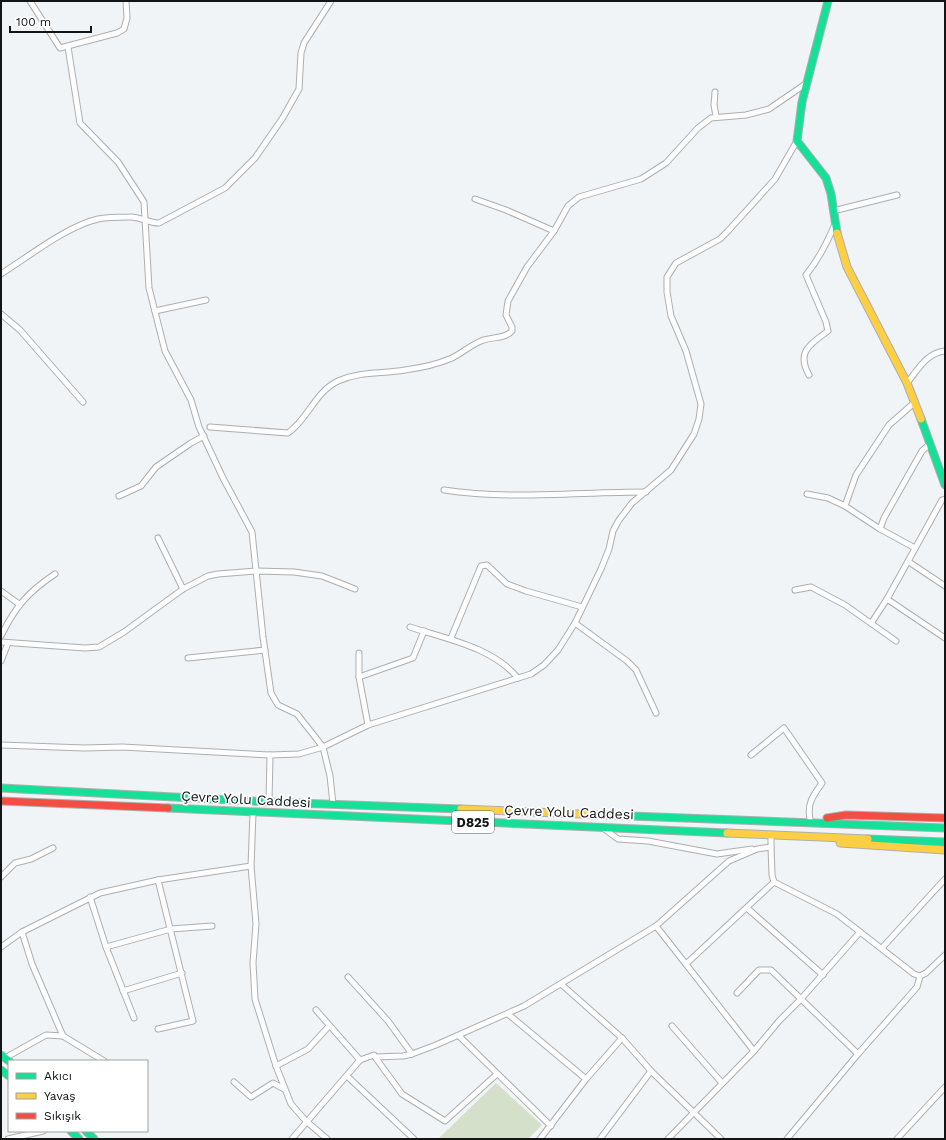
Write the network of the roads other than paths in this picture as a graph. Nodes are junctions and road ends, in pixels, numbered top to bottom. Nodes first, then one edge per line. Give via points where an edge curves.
1 (30, 1) edge
2 (126, 1) edge
3 (331, 1) edge
4 (828, 1) edge
5 (68, 47) junction
6 (807, 83) junction
7 (715, 92) dead end
8 (716, 116) junction
9 (797, 141) junction
10 (897, 194) dead end
11 (475, 199) dead end
12 (834, 211) junction
13 (144, 221) junction
14 (835, 223) junction
15 (554, 231) junction
16 (1, 274) edge
17 (206, 300) dead end
18 (155, 312) junction
19 (1, 314) edge
20 (945, 351) edge
21 (809, 375) dead end
22 (907, 384) junction
23 (83, 402) dead end
24 (914, 403) junction
25 (210, 427) dead end
26 (204, 436) junction
27 (930, 444) junction
28 (945, 485) edge
29 (444, 490) dead end
30 (646, 492) junction
31 (807, 494) dead end
32 (119, 496) dead end
33 (945, 499) edge
34 (845, 506) junction
35 (880, 529) junction
36 (158, 538) dead end
37 (916, 548) junction
38 (909, 562) junction
39 (256, 571) junction
40 (55, 574) dead end
41 (945, 586) edge
42 (183, 589) junction
43 (355, 589) dead end
44 (795, 590) dead end
45 (1, 591) edge
46 (887, 599) junction
47 (19, 604) junction
48 (582, 607) junction
49 (872, 622) junction
50 (574, 623) junction
51 (410, 627) dead end
52 (424, 632) junction
53 (1, 636) edge
54 (451, 638) junction
55 (945, 638) edge
56 (896, 641) dead end
57 (1, 642) edge
58 (8, 643) junction
59 (265, 650) junction
60 (359, 653) dead end
61 (188, 658) dead end
62 (1, 661) edge
63 (359, 677) junction
64 (518, 678) junction
65 (656, 714) dead end
66 (368, 725) junction
67 (1, 745) edge
68 (323, 747) junction
69 (751, 754) dead end
70 (270, 755) junction
71 (1, 788) edge
72 (1, 801) edge
73 (269, 802) junction
74 (333, 804) junction
75 (253, 813) junction
76 (945, 818) edge
77 (810, 819) junction
78 (799, 821) junction
79 (600, 826) junction
80 (945, 828) edge
81 (771, 835) junction
82 (945, 842) edge
83 (771, 847) junction
84 (53, 848) dead end
85 (757, 849) junction
86 (945, 850) edge
87 (251, 866) junction
88 (1, 877) edge
89 (945, 878) edge
90 (158, 880) junction
91 (774, 882) junction
92 (90, 897) junction
93 (747, 908) junction
94 (212, 926) dead end
95 (656, 926) junction
96 (171, 928) junction
97 (22, 932) junction
98 (860, 932) junction
99 (1, 947) edge
100 (106, 947) junction
101 (882, 948) junction
102 (945, 955) edge
103 (686, 964) junction
104 (182, 973) junction
105 (822, 975) junction
106 (920, 976) junction
107 (348, 977) dead end
108 (561, 984) junction
109 (123, 991) junction
110 (737, 993) dead end
111 (801, 999) junction
112 (316, 1010) dead end
113 (508, 1014) junction
114 (134, 1018) dead end
115 (329, 1026) junction
116 (672, 1026) dead end
117 (158, 1029) dead end
118 (63, 1036) junction
119 (459, 1036) junction
120 (622, 1038) junction
121 (754, 1051) junction
122 (412, 1054) junction
123 (858, 1054) junction
124 (375, 1057) junction
125 (5, 1058) edge
126 (102, 1060) edge
127 (360, 1060) junction
128 (276, 1066) junction
129 (650, 1071) junction
130 (497, 1074) junction
131 (347, 1076) junction
132 (586, 1079) junction
133 (234, 1082) dead end
134 (722, 1083) junction
135 (945, 1087) edge
136 (284, 1089) junction
137 (694, 1113) junction
138 (306, 1122) junction
139 (551, 1126) junction
140 (39, 1132) edge
141 (8, 1139) edge
142 (292, 1139) edge
143 (327, 1139) edge
144 (414, 1139) edge
145 (540, 1139) edge
146 (600, 1139) edge
147 (668, 1139) edge
148 (721, 1139) edge
149 (787, 1139) edge
150 (897, 1139) edge

1 - 5 street via 60,48
2 - 5 street via 127,18 124,29 117,34
3 - 13 street via 304,43 299,89 255,158 225,188 158,223
4 - 6 main road
5 - 13 street via 80,122 118,162 144,202
6 - 8 street via 769,109 746,115
6 - 9 main road
7 - 8 street
8 - 15 street via 698,128 666,162 641,179 580,197 568,206
9 - 12 main road via 826,178
9 - 30 street via 775,179 728,231 720,239 676,263 667,277 666,292 671,316 686,350 701,404 694,434 684,450 671,470
10 - 12 street
11 - 15 street
12 - 14 main road
13 - 16 street via 131,216 98,219 60,237
13 - 18 street via 149,288
14 - 21 street via 825,247 806,275 828,331 810,344 804,354 803,364
14 - 22 main road via 847,267
15 - 25 street via 527,267 508,301 506,315 512,331 507,336 482,340 452,358 427,365 358,374 339,380 326,389 298,427 288,433
17 - 18 street
18 - 26 street via 165,351 191,400
19 - 23 street via 20,330
20 - 22 street via 928,357
22 - 24 main road
24 - 27 main road
24 - 34 street via 889,426 856,475
26 - 32 street via 156,467 141,486
26 - 39 street via 252,532
27 - 28 main road
27 - 35 street via 922,451
29 - 30 street via 524,496
30 - 48 street via 632,503 619,520 601,569
31 - 34 street via 828,498
33 - 37 street via 942,500
34 - 35 street
35 - 37 street
36 - 42 street
37 - 38 street
38 - 41 street
38 - 46 street
39 - 42 street via 208,576
39 - 43 street via 322,576
39 - 59 street
40 - 47 street via 36,587
42 - 58 street via 99,647
44 - 49 street via 811,587
45 - 47 street
46 - 49 street
46 - 55 street
47 - 53 street
48 - 50 street
48 - 54 street via 507,584 487,566 482,566
49 - 56 street
50 - 64 street via 558,650 544,665 531,674
50 - 65 street via 636,670
51 - 52 street
52 - 54 street
52 - 63 street via 413,658
54 - 64 street via 492,657
57 - 58 street
58 - 62 street
59 - 61 street
59 - 68 street via 273,698 278,705 297,714
60 - 63 street
63 - 66 street
64 - 66 street
66 - 68 street
67 - 70 street via 122,747
68 - 70 street via 299,754
68 - 74 street
69 - 77 street via 784,728 822,783 810,800
70 - 73 street
71 - 73 main road, Çevre Yolu Caddesi / D825
72 - 75 main road, Çevre Yolu Caddesi / D825
73 - 74 main road, Çevre Yolu Caddesi / D825
74 - 78 main road, Çevre Yolu Caddesi / D825
75 - 79 main road, Çevre Yolu Caddesi / D825
75 - 87 street
76 - 77 main road via 846,815
77 - 78 main road
78 - 80 main road, Çevre Yolu Caddesi / D825
79 - 81 main road, Çevre Yolu Caddesi / D825
79 - 85 street via 618,839 648,841 717,854
81 - 82 main road, Çevre Yolu Caddesi / D825
81 - 83 street
81 - 86 main road via 861,846
83 - 85 street
83 - 91 street
84 - 88 street via 32,859 15,863
85 - 95 street via 729,861
87 - 90 street
87 - 128 street via 256,924 253,985
89 - 101 street
90 - 92 street
90 - 96 street
91 - 93 street
91 - 98 street via 837,914
92 - 97 street
92 - 100 street
93 - 103 street
93 - 105 street
94 - 96 street
95 - 103 street
95 - 108 street
96 - 100 street
96 - 104 street
97 - 99 street
97 - 118 street via 32,964
98 - 101 street
98 - 105 street
100 - 109 street
101 - 106 street
102 - 106 street
103 - 121 street
104 - 109 street
104 - 117 street via 193,1021
105 - 111 street
106 - 123 street via 916,987
107 - 122 street via 388,1021
108 - 113 street
108 - 120 street
109 - 114 street
110 - 111 street via 754,974 766,969 771,970
111 - 121 street
111 - 123 street
112 - 115 street
113 - 119 street
113 - 132 street
115 - 127 street
115 - 128 street via 308,1049
116 - 134 street
118 - 125 street via 46,1035
118 - 126 street
119 - 122 street
119 - 130 street
120 - 129 street
120 - 132 street
121 - 134 street
122 - 124 street
123 - 149 street
124 - 127 street via 374,1055
124 - 130 street via 402,1094 445,1121
127 - 131 street
128 - 136 street
129 - 137 street
129 - 146 street
130 - 139 street
131 - 138 street
131 - 144 street
132 - 139 street
133 - 136 street via 251,1097 273,1083
134 - 137 street
135 - 150 street
136 - 138 street via 291,1104
137 - 147 street
137 - 148 street
138 - 142 street
138 - 143 street
139 - 145 street
140 - 141 street

